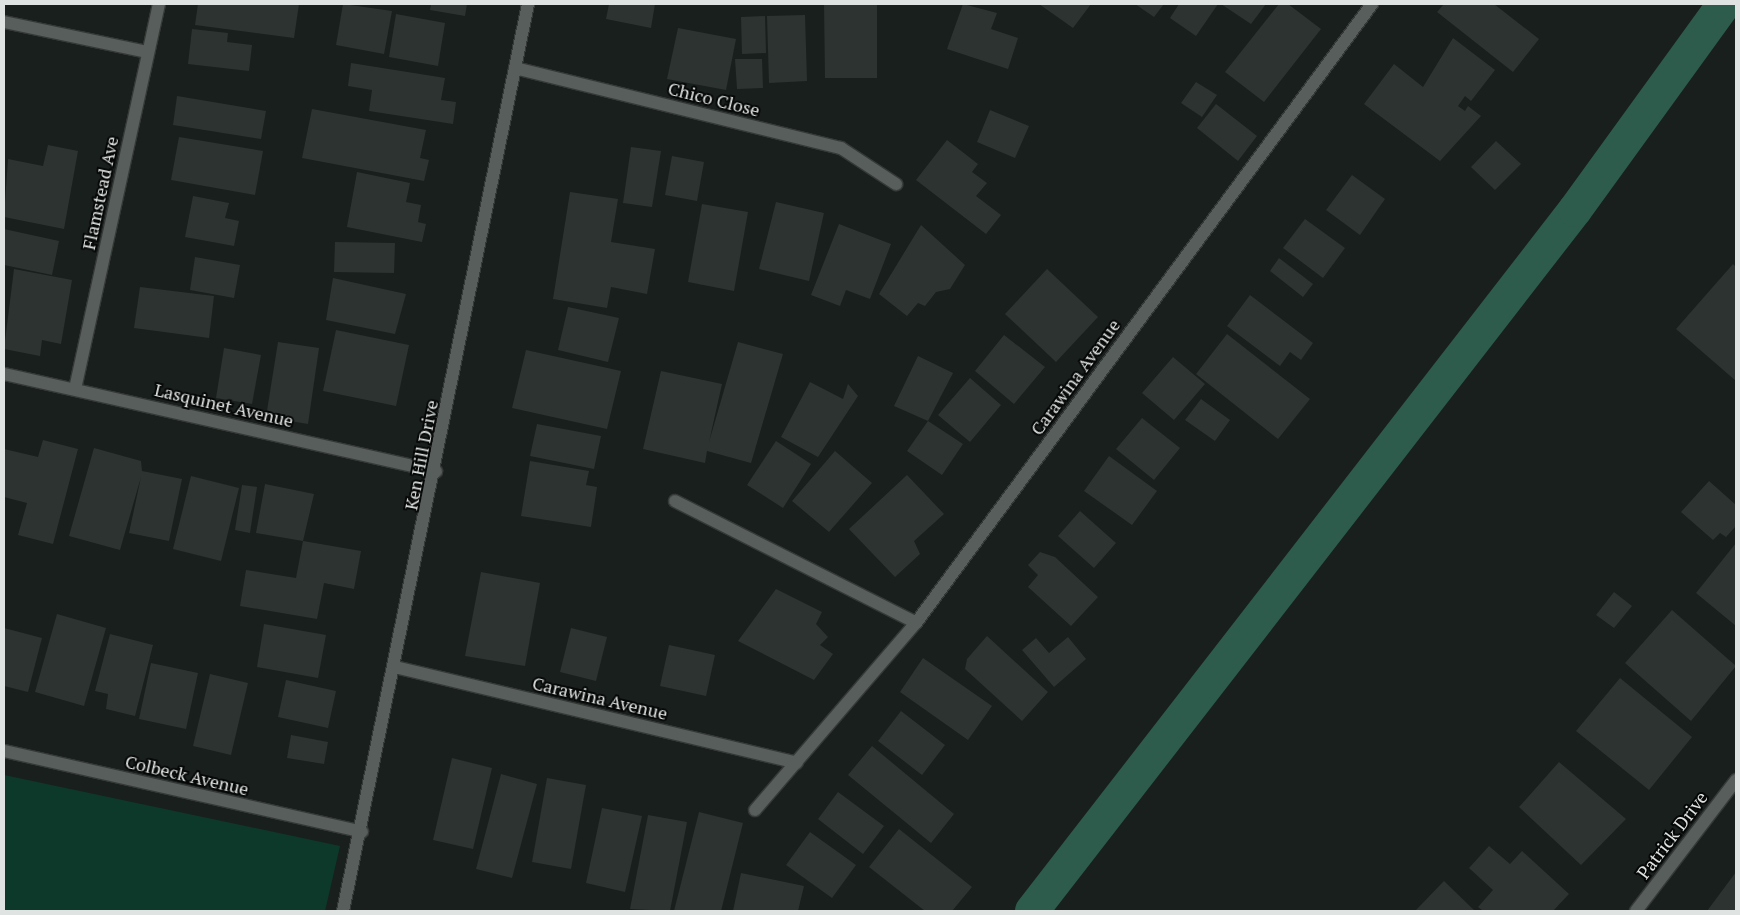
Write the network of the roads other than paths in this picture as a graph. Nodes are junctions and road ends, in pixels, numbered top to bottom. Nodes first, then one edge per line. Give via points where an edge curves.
1 (159, 4) edge
2 (528, 4) edge
3 (1372, 4) edge
4 (4, 22) edge
5 (148, 52) junction
6 (515, 68) junction
7 (896, 184) dead end
8 (4, 374) edge
9 (74, 389) junction
10 (436, 471) junction
11 (674, 501) dead end
12 (916, 623) junction
13 (394, 667) junction
14 (4, 751) edge
15 (797, 762) junction
16 (1736, 780) edge
17 (755, 810) dead end
18 (362, 832) junction
19 (343, 911) edge
20 (1636, 911) edge

1 - 5 street, Flamstead Ave
2 - 6 street, Ken Hill Drive
3 - 12 street, Carawina Avenue
4 - 5 street
5 - 9 street, Flamstead Ave
6 - 7 street, Chico Close via 841,148
6 - 10 street, Ken Hill Drive
8 - 9 street, Lasquinet Avenue
9 - 10 street, Lasquinet Avenue
10 - 13 street, Ken Hill Drive
11 - 12 street
12 - 15 street, Carawina Avenue
13 - 15 street, Carawina Avenue
13 - 18 street, Ken Hill Drive
14 - 18 street, Colbeck Avenue
15 - 17 street, Carawina Avenue
16 - 20 street, Patrick Drive
18 - 19 street, Ken Hill Drive

